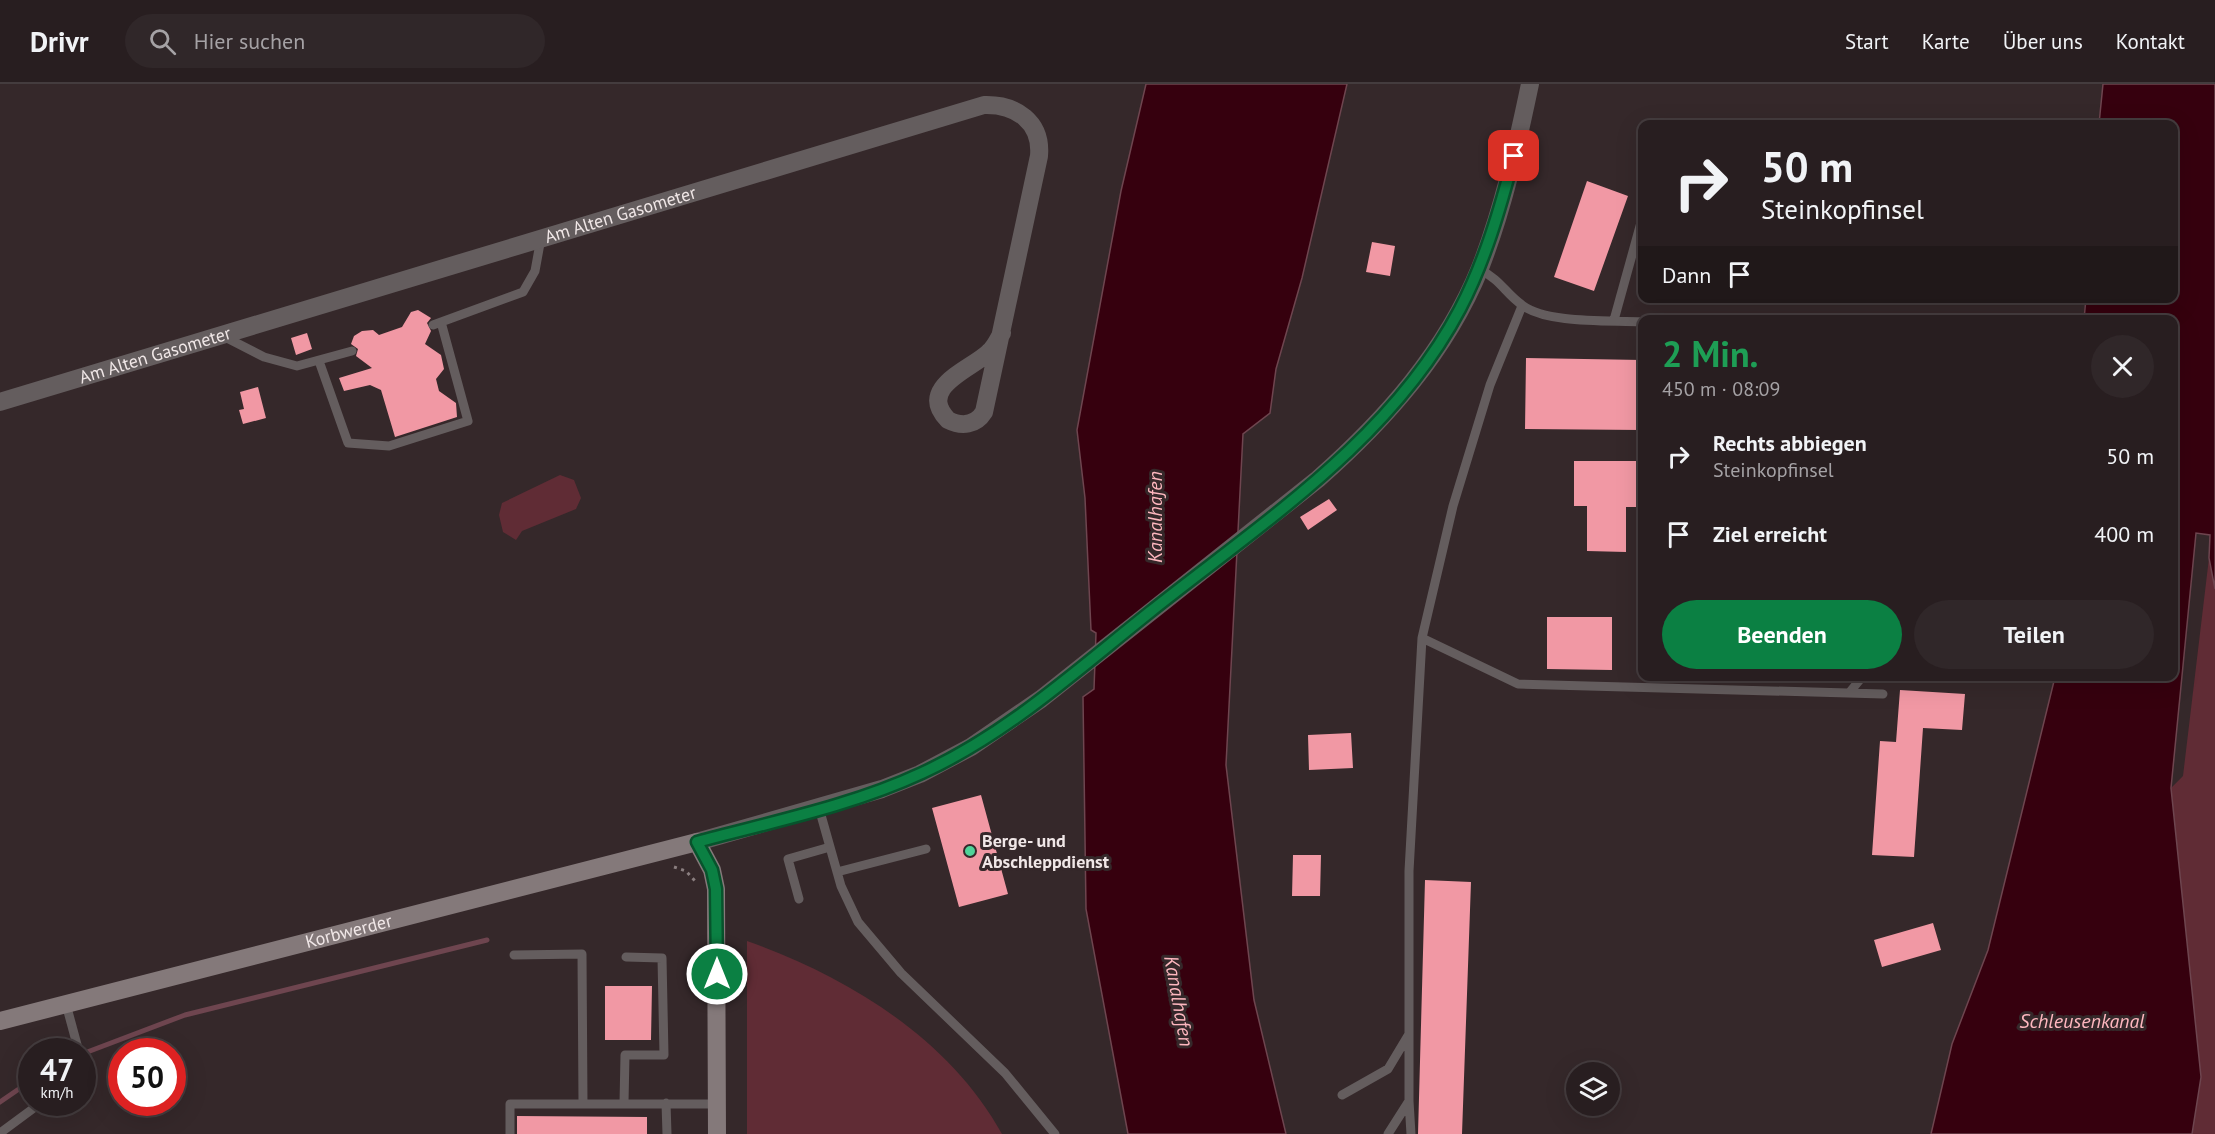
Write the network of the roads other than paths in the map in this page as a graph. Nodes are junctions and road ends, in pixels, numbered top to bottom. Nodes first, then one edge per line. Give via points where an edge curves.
1 (1530, 84) edge
2 (1638, 233) edge
3 (541, 238) junction
4 (1479, 269) junction
5 (1522, 306) junction
6 (1614, 320) junction
7 (1638, 322) edge
8 (1002, 333) junction
9 (221, 335) junction
10 (352, 351) dead end
11 (319, 361) junction
12 (0, 402) edge
13 (1422, 638) junction
14 (1859, 681) edge
15 (1849, 693) junction
16 (1883, 694) dead end
17 (819, 808) junction
18 (697, 842) junction
19 (830, 847) junction
20 (926, 849) dead end
21 (837, 872) junction
22 (799, 899) dead end
23 (514, 955) dead end
24 (626, 957) dead end
25 (66, 1004) junction
26 (0, 1021) edge
27 (1410, 1032) junction
28 (75, 1038) edge
29 (1342, 1095) dead end
30 (1408, 1101) junction
31 (583, 1103) junction
32 (624, 1103) junction
33 (666, 1103) junction
34 (717, 1104) junction
35 (23, 1116) edge
36 (0, 1133) edge
37 (510, 1134) edge
38 (667, 1134) edge
39 (717, 1134) edge
40 (1055, 1134) edge
41 (1388, 1134) edge
42 (1412, 1134) edge

1 - 4 street via 1509,176
2 - 6 lane
3 - 8 street, Am Alten Gasometer via 975,106 1002,105 1026,117 1034,126 1040,147
3 - 9 street, Am Alten Gasometer
3 - 11 lane via 535,271 523,292 437,323 468,421 389,446 348,443
4 - 5 lane via 1498,279
4 - 17 street via 1439,344 1390,411 1357,445 1041,699 989,736 937,766 882,789
5 - 6 lane via 1544,316
5 - 13 lane via 1490,385 1456,495
6 - 7 lane
8 - 8 street, Am Alten Gasometer via 984,412 968,424 948,420 940,407 943,386 991,351
9 - 11 lane via 264,357 294,366
9 - 12 street, Am Alten Gasometer
10 - 11 lane
13 - 15 lane via 1518,684
13 - 27 lane via 1409,871
14 - 15 lane
15 - 16 lane
17 - 18 street
17 - 19 lane
18 - 25 main road, Korbwerder
18 - 34 main road via 712,870 716,889
19 - 21 lane
19 - 22 lane via 788,859
20 - 21 lane
21 - 40 lane via 845,900 873,941 901,973 992,1059
23 - 31 lane via 582,954
24 - 32 lane via 662,958 664,1055 625,1054
25 - 26 main road, Korbwerder
25 - 28 lane
27 - 29 lane via 1388,1069
27 - 30 lane
30 - 41 lane
30 - 42 lane
31 - 32 lane
31 - 37 lane via 510,1104
32 - 33 lane
33 - 34 lane
33 - 38 lane
34 - 39 main road
35 - 36 lane

